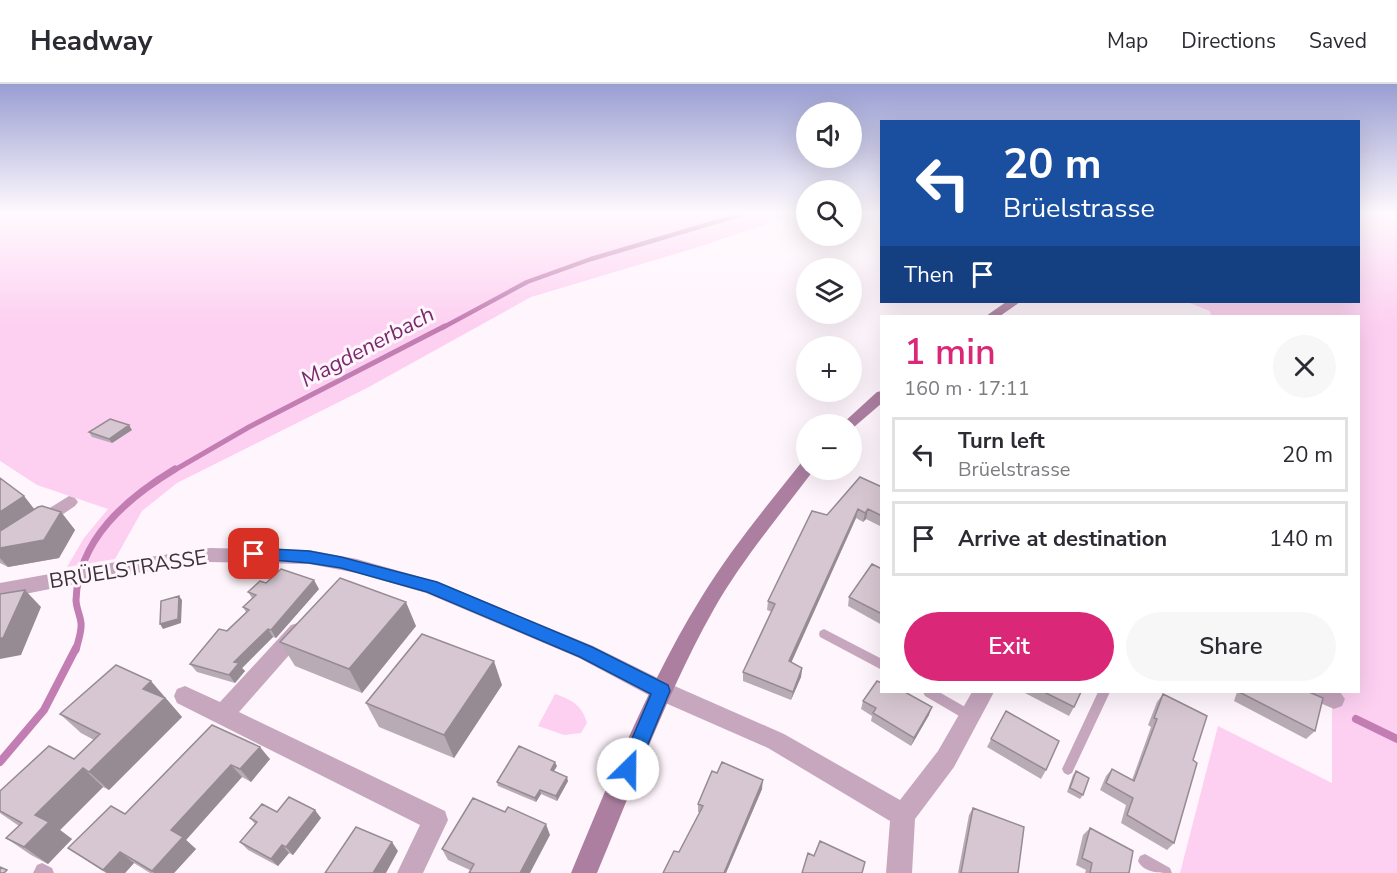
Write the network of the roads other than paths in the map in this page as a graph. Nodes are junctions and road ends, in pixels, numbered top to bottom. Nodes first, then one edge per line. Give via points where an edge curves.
1 (1012, 303) edge
2 (994, 315) edge
3 (880, 397) edge
4 (860, 414) edge
5 (797, 480) edge
6 (69, 502) dead end
7 (20, 536) edge
8 (357, 566) junction
9 (339, 586) edge
10 (0, 591) edge
11 (308, 621) edge
12 (824, 634) dead end
13 (880, 664) edge
14 (662, 691) junction
15 (930, 693) edge
16 (982, 693) edge
17 (1104, 693) edge
18 (185, 696) dead end
19 (222, 715) junction
20 (970, 716) junction
21 (1068, 769) dead end
22 (903, 816) junction
23 (1145, 861) dead end
24 (40, 873) edge
25 (47, 873) edge
26 (410, 873) edge
27 (584, 873) edge
28 (899, 873) edge
29 (1165, 873) edge

1 - 2 main road
3 - 4 main road
5 - 14 main road via 713,595
6 - 7 street
8 - 9 street
8 - 10 street, BRÜELSTRASSE via 309,557 210,555
8 - 14 street, BRÜELSTRASSE via 431,587 586,652
11 - 19 street
12 - 13 lane
14 - 22 street, BRÜELSTRASSE via 776,741
14 - 27 main road
15 - 20 lane
16 - 20 street
17 - 21 lane
18 - 19 street
19 - 26 street via 436,820
20 - 22 street via 932,781
22 - 28 street
23 - 29 lane
24 - 25 lane

